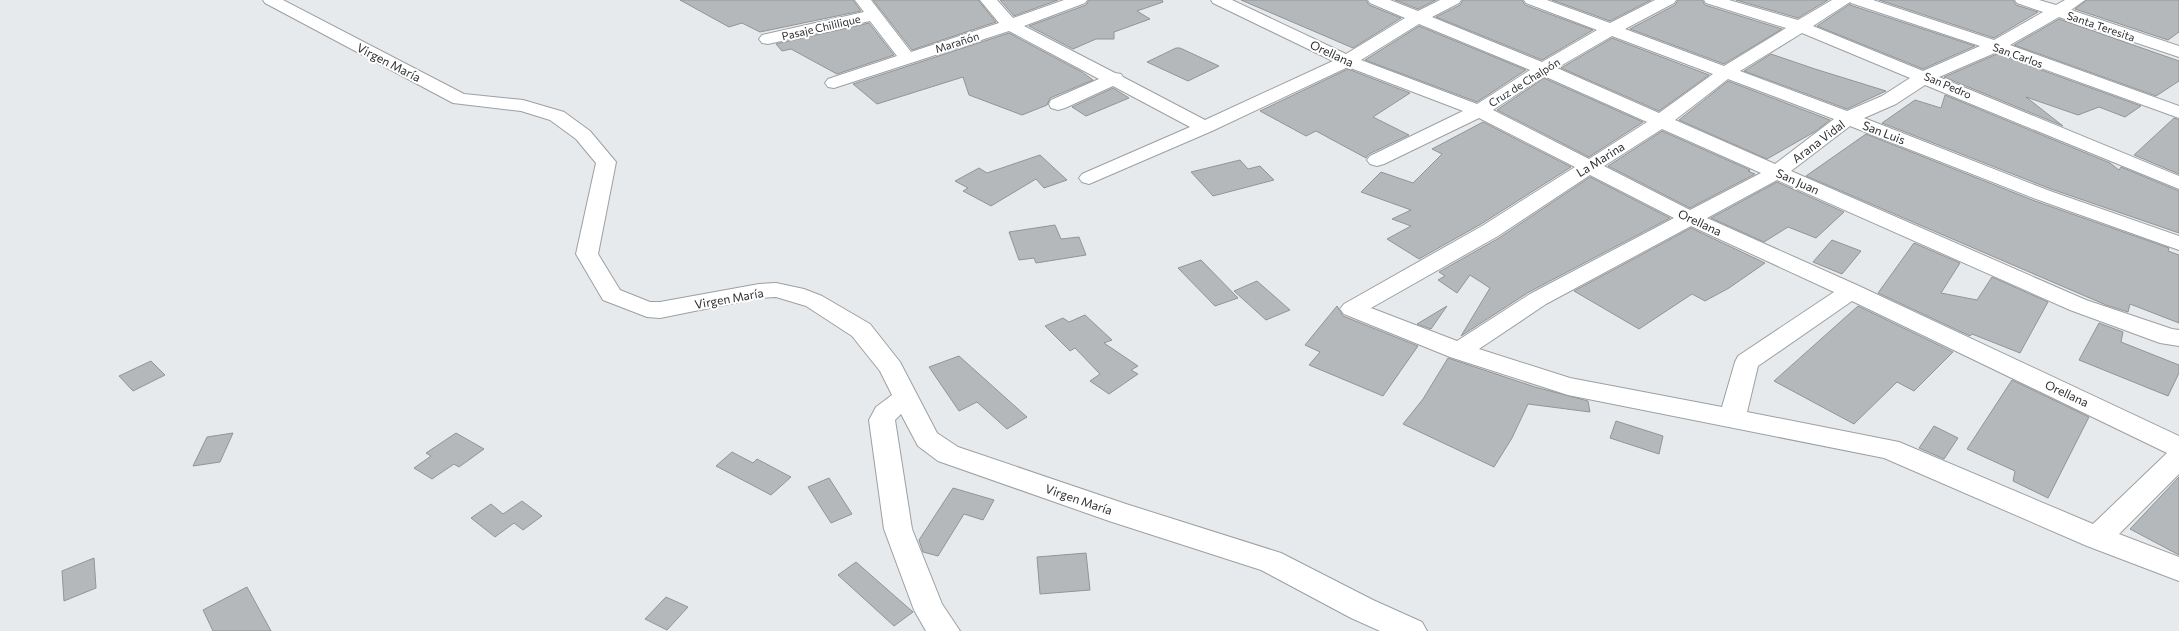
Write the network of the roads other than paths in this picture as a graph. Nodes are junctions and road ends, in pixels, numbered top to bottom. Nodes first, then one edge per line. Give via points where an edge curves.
1 (271, 0) edge
2 (863, 0) edge
3 (988, 0) edge
4 (1079, 0) edge
5 (1220, 0) edge
6 (1376, 0) edge
7 (1453, 0) edge
8 (1532, 0) edge
9 (1668, 0) edge
10 (1712, 0) edge
11 (1843, 0) edge
12 (1857, 0) edge
13 (2023, 0) edge
14 (2077, 0) edge
15 (2056, 11) junction
16 (875, 15) junction
17 (1419, 17) junction
18 (1010, 25) junction
19 (1802, 27) junction
20 (1610, 30) junction
21 (768, 39) dead end
22 (1996, 46) junction
23 (2179, 52) edge
24 (907, 58) junction
25 (1347, 61) junction
26 (1544, 69) junction
27 (1725, 72) junction
28 (1926, 76) junction
29 (1115, 78) junction
30 (834, 83) dead end
31 (1058, 104) dead end
32 (1479, 110) junction
33 (2179, 112) edge
34 (1848, 118) junction
35 (1661, 121) junction
36 (1205, 127) junction
37 (1377, 160) dead end
38 (1589, 166) junction
39 (1777, 172) junction
40 (1089, 178) dead end
41 (2179, 183) edge
42 (1690, 218) junction
43 (2179, 243) edge
44 (1851, 291) junction
45 (2179, 338) edge
46 (1459, 351) junction
47 (906, 397) junction
48 (1732, 418) junction
49 (2179, 447) edge
50 (2179, 457) edge
51 (2097, 538) junction
52 (2179, 569) edge
53 (944, 631) edge
54 (1410, 631) edge

1 - 47 street, Virgen María via 460,99 522,106 556,116 583,134 606,162 587,254 612,295 647,309 660,310 759,291 796,294 861,330 891,368
2 - 16 street
3 - 18 street
4 - 18 street, Marañón
5 - 25 street, Orellana
6 - 17 street, San Juan
7 - 17 street
8 - 20 street, San Luis
9 - 20 street, Cruz de Chalpón
10 - 19 street, San Pedro
11 - 19 street, La Marina
12 - 22 street, San Carlos
13 - 15 street, Santa Teresita
14 - 15 street, Arana Vidal
15 - 22 street, Arana Vidal
15 - 23 street, Santa Teresita
16 - 21 street, Pasaje Chililique
16 - 24 street
17 - 25 street
17 - 26 street, San Juan
18 - 24 street, Marañón
18 - 29 street
19 - 27 street, La Marina
19 - 28 street, San Pedro
20 - 26 street, Cruz de Chalpón
20 - 27 street, San Luis
22 - 28 street, Arana Vidal
22 - 33 street, San Carlos
24 - 30 street, Marañón
25 - 32 street, Orellana
25 - 36 street
26 - 32 street, Cruz de Chalpón
26 - 35 street, San Juan
27 - 34 street, San Luis
27 - 35 street, La Marina
28 - 34 street, Arana Vidal via 1889,100
28 - 41 street, San Pedro
29 - 31 street
29 - 36 street
32 - 37 street, Cruz de Chalpón
32 - 38 street, Orellana
34 - 39 street, Arana Vidal
34 - 43 street, San Luis via 2043,195
35 - 38 street, La Marina
35 - 39 street, San Juan
36 - 40 street
38 - 42 street, Orellana
38 - 46 street, La Marina via 1490,231 1352,309
39 - 42 street, Arana Vidal
39 - 45 street, San Juan via 2078,305
42 - 44 street, Orellana
42 - 46 street, Arana Vidal via 1538,299
44 - 48 street via 1747,362
44 - 49 street, Orellana
46 - 48 street via 1568,386
47 - 53 street via 882,420 898,530 929,610
47 - 54 street, Virgen María via 927,439 948,454 1271,561
48 - 51 street via 1890,449
50 - 51 street
51 - 52 street

